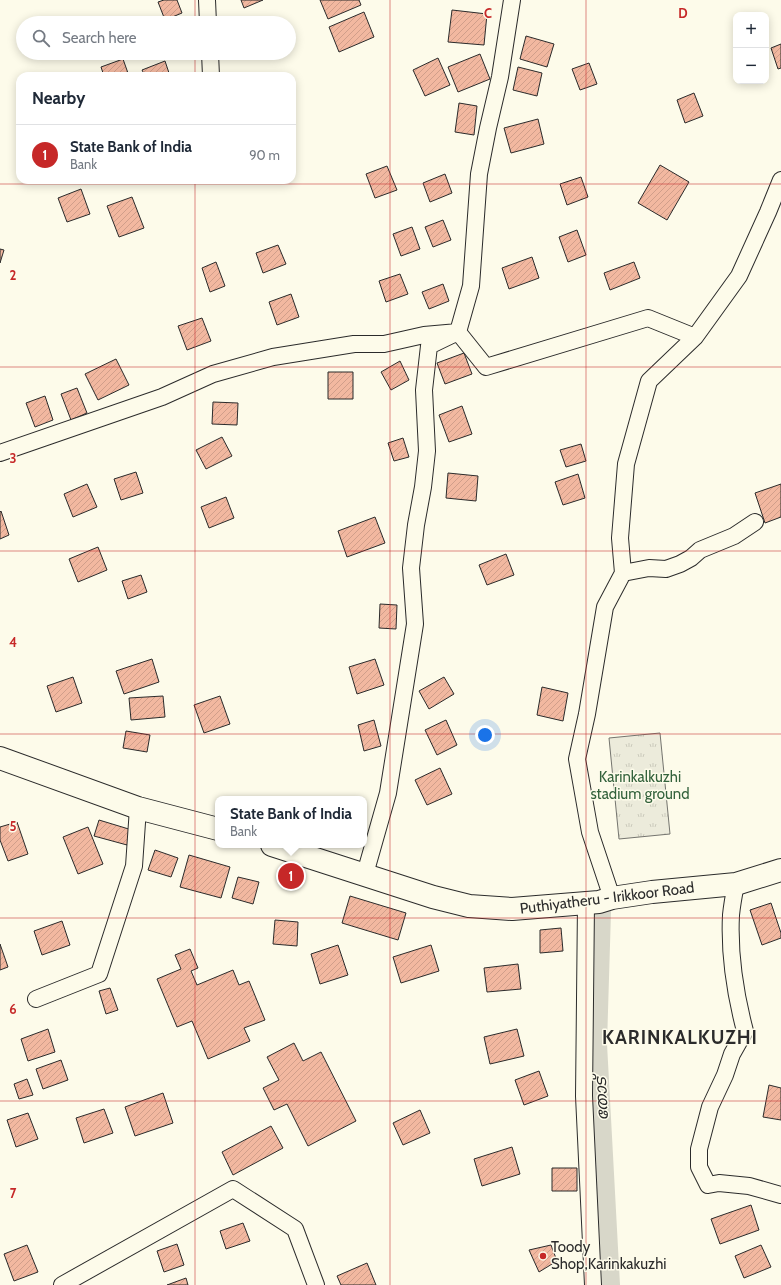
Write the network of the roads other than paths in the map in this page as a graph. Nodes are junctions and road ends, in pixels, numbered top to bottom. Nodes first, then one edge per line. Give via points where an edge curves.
1 (207, 0) edge
2 (512, 0) edge
3 (208, 16) edge
4 (210, 60) edge
5 (211, 72) edge
6 (781, 180) edge
7 (458, 332) junction
8 (695, 337) junction
9 (0, 453) edge
10 (755, 522) dead end
11 (622, 573) junction
12 (0, 758) edge
13 (138, 808) junction
14 (215, 828) edge
15 (282, 848) edge
16 (781, 870) edge
17 (365, 874) junction
18 (736, 884) junction
19 (612, 898) junction
20 (586, 903) junction
21 (36, 999) dead end
22 (781, 1195) edge
23 (62, 1285) edge
24 (316, 1285) edge
25 (593, 1285) edge

1 - 3 street
2 - 7 street via 500,77 478,174 471,286
4 - 5 street
6 - 8 street via 739,276
7 - 8 street via 486,367 648,318
7 - 9 street via 424,335 384,344 354,344 273,357 213,374 162,397
7 - 17 street via 429,346 424,390 427,451 411,568 415,624 388,793
8 - 11 street via 649,381 626,464 620,538
10 - 11 street via 734,536 700,550 680,564 666,569 649,568
11 - 19 street via 604,607 577,759 590,832
12 - 13 main road
13 - 14 main road
13 - 21 street via 134,866 99,974
15 - 17 main road, Puthiyatheru - Irikkoor Road
16 - 18 main road, Puthiyatheru - Irikkoor Road
17 - 20 main road, Puthiyatheru - Irikkoor Road via 469,906 512,909
18 - 19 main road, Puthiyatheru - Irikkoor Road
18 - 22 street via 730,944 737,999 745,1031 732,1054 710,1107 699,1149 699,1167 708,1185 719,1183 749,1186
19 - 20 main road, Puthiyatheru - Irikkoor Road
20 - 25 street via 584,1096
23 - 24 street via 233,1189 295,1229

